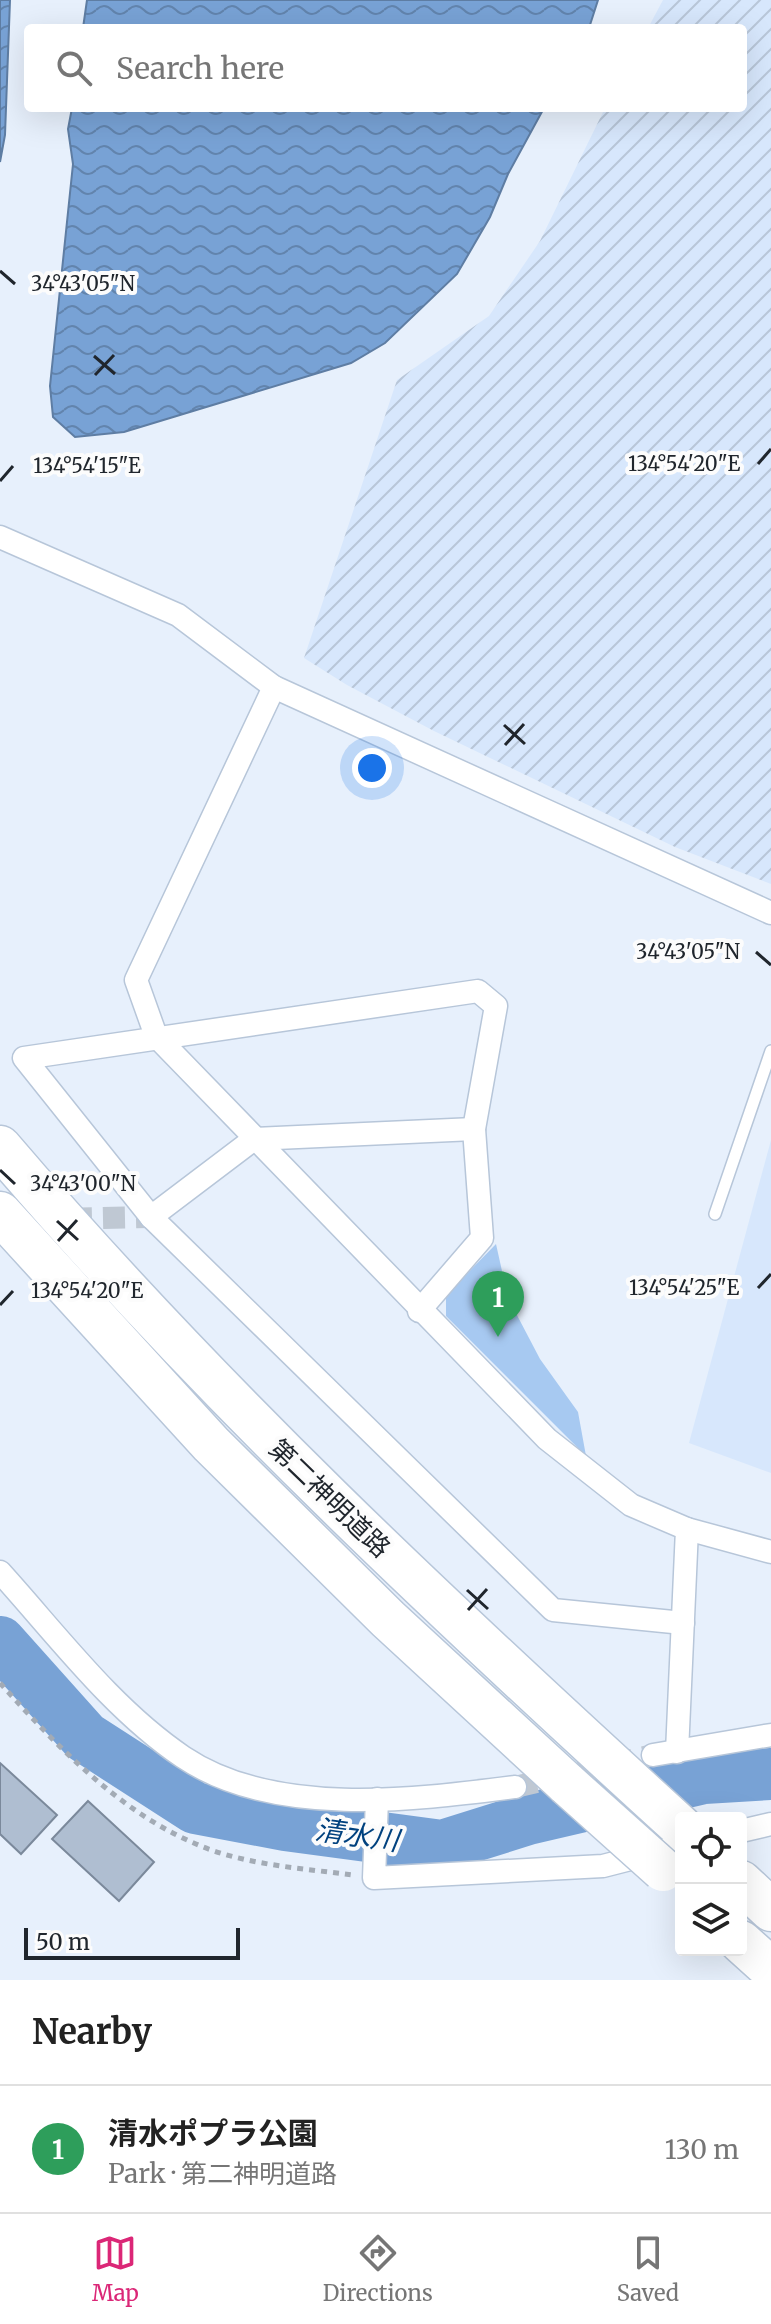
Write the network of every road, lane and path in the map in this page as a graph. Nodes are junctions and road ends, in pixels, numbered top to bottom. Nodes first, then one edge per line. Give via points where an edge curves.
1 (0, 537) edge
2 (274, 687) junction
3 (771, 913) edge
4 (156, 1036) junction
5 (771, 1051) edge
6 (474, 1129) junction
7 (254, 1139) junction
8 (0, 1147) edge
9 (0, 1213) edge
10 (715, 1214) dead end
11 (151, 1217) junction
12 (419, 1311) junction
13 (687, 1529) junction
14 (771, 1552) edge
15 (0, 1572) edge
16 (683, 1623) junction
17 (0, 1683) edge
18 (771, 1735) edge
19 (677, 1752) junction
20 (635, 1762) junction
21 (515, 1787) tunnel mouth
22 (377, 1799) junction
23 (675, 1819) edge
24 (771, 1824) edge
25 (747, 1830) edge
26 (675, 1868) edge
27 (374, 1878) junction
28 (743, 1884) edge
29 (771, 1910) edge
30 (747, 1947) edge
31 (771, 1969) edge

1 - 2 street via 178,615
2 - 3 street
2 - 4 street via 136,980
4 - 6 street via 478,991 496,1006
4 - 7 street
4 - 11 street via 24,1058
5 - 10 lane
6 - 7 street
6 - 12 street via 482,1238
7 - 11 street
7 - 12 street
8 - 20 highway, 第二神明道路 via 91,1254 231,1401 421,1588
9 - 26 highway, 第二神明道路, bridge via 211,1444 388,1619 567,1784
11 - 16 street via 553,1610
12 - 13 street via 547,1439 631,1505
13 - 14 street
13 - 16 street
15 - 22 street via 122,1707 184,1758 249,1787
16 - 19 street
17 - 27 path via 132,1810 198,1845 274,1865
18 - 19 street
19 - 20 street
20 - 23 highway, 第二神明道路
21 - 22 street via 415,1800
22 - 27 street
24 - 25 street
26 - 27 street via 603,1866
28 - 29 highway
30 - 31 highway

